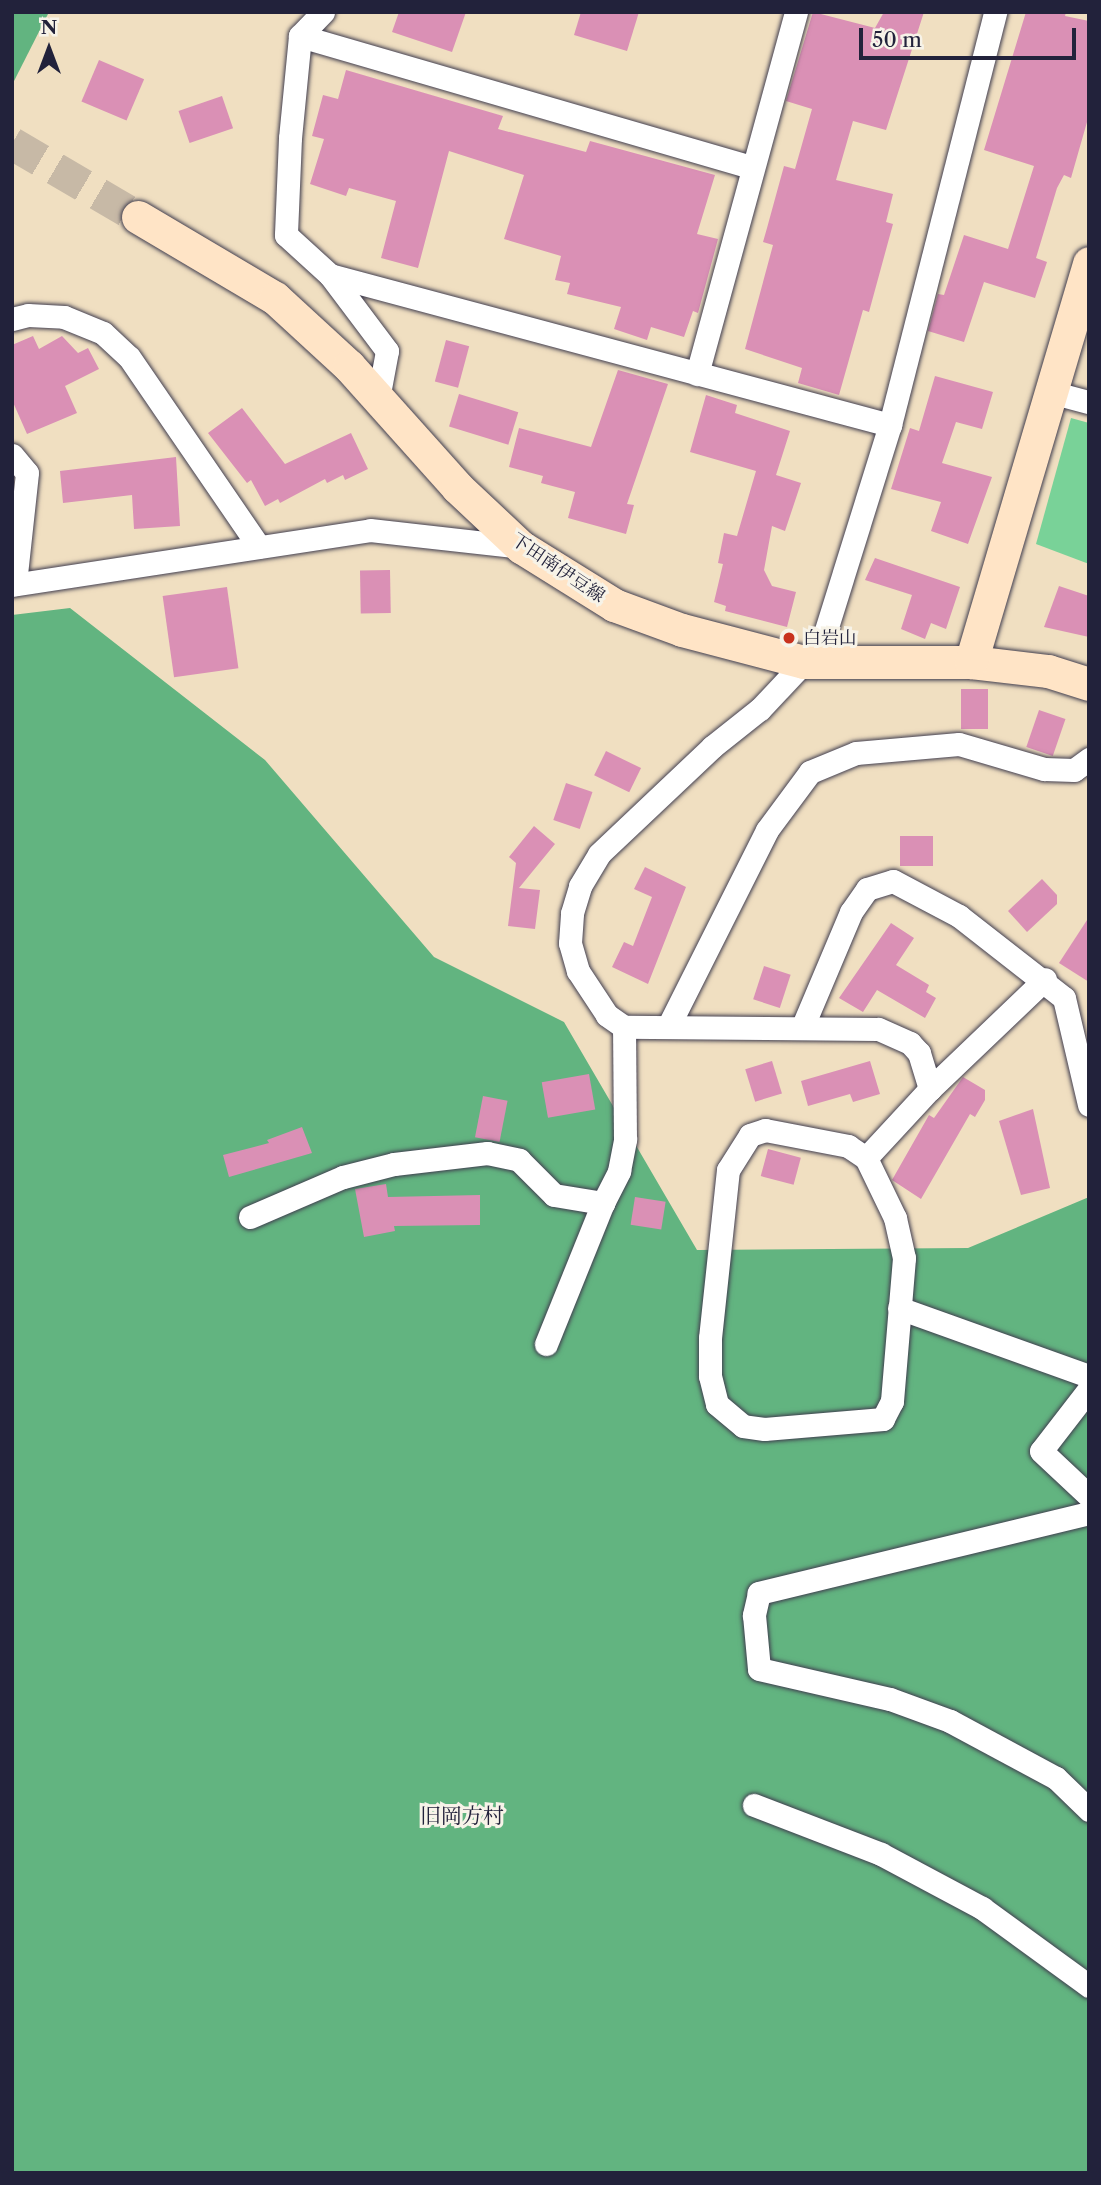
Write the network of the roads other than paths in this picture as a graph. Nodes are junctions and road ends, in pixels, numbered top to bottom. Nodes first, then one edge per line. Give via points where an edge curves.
1 (323, 12) edge
2 (796, 12) edge
3 (995, 12) edge
4 (300, 36) junction
5 (752, 167) junction
6 (138, 217) tunnel mouth
7 (1089, 263) edge
8 (330, 275) junction
9 (12, 319) edge
10 (697, 374) junction
11 (1051, 391) junction
12 (378, 399) junction
13 (1089, 402) edge
14 (890, 425) junction
15 (12, 455) edge
16 (259, 547) junction
17 (520, 547) junction
18 (14, 584) edge
19 (804, 662) junction
20 (971, 662) junction
21 (1089, 684) edge
22 (1087, 763) edge
23 (1045, 979) junction
24 (624, 1027) junction
25 (668, 1027) junction
26 (802, 1028) junction
27 (930, 1089) junction
28 (1089, 1105) edge
29 (866, 1158) junction
30 (603, 1203) junction
31 (250, 1217) dead end
32 (899, 1308) junction
33 (547, 1344) dead end
34 (1089, 1376) edge
35 (1089, 1389) edge
36 (1089, 1496) edge
37 (1089, 1513) edge
38 (754, 1805) dead end
39 (1089, 1810) edge
40 (1089, 1986) edge

1 - 4 street
2 - 5 street
3 - 14 street
4 - 5 street
4 - 8 street via 286,235
5 - 10 street
6 - 12 main road, 下田南伊豆線 via 275,298
7 - 11 main road
8 - 10 street
8 - 12 street via 387,351
9 - 16 street via 64,317 103,333 129,357
10 - 14 street
11 - 13 street
11 - 20 main road
12 - 17 main road, 下田南伊豆線 via 457,487
14 - 19 street via 822,643
15 - 18 street via 27,473
16 - 17 street via 370,530
16 - 18 street
17 - 19 main road, 下田南伊豆線 via 614,605 682,630
19 - 20 main road, 下田南伊豆線
19 - 24 street via 760,709 628,824 600,854 580,886 572,913 572,952 593,997
20 - 21 main road, 下田南伊豆線 via 1048,671
22 - 25 street via 1044,769 959,744 856,753 834,758 810,772 767,830
23 - 26 street via 913,889 892,881 867,889 852,912
23 - 27 street
23 - 28 street via 1064,998 1071,1015
24 - 25 street
24 - 30 street via 625,1139 619,1171
25 - 26 street
26 - 27 street via 892,1032 919,1053
27 - 29 street
29 - 32 street via 901,1235
29 - 32 street via 848,1146 765,1129 750,1135 738,1148 728,1170 710,1338 717,1404 743,1426 764,1429 883,1419 892,1401
30 - 31 street via 554,1195 519,1160 487,1153 394,1164 343,1177
30 - 33 street
32 - 34 street
35 - 36 street via 1041,1451
37 - 39 street via 759,1593 754,1615 759,1669 890,1699 950,1721 1056,1778
38 - 40 street via 881,1854 982,1908

